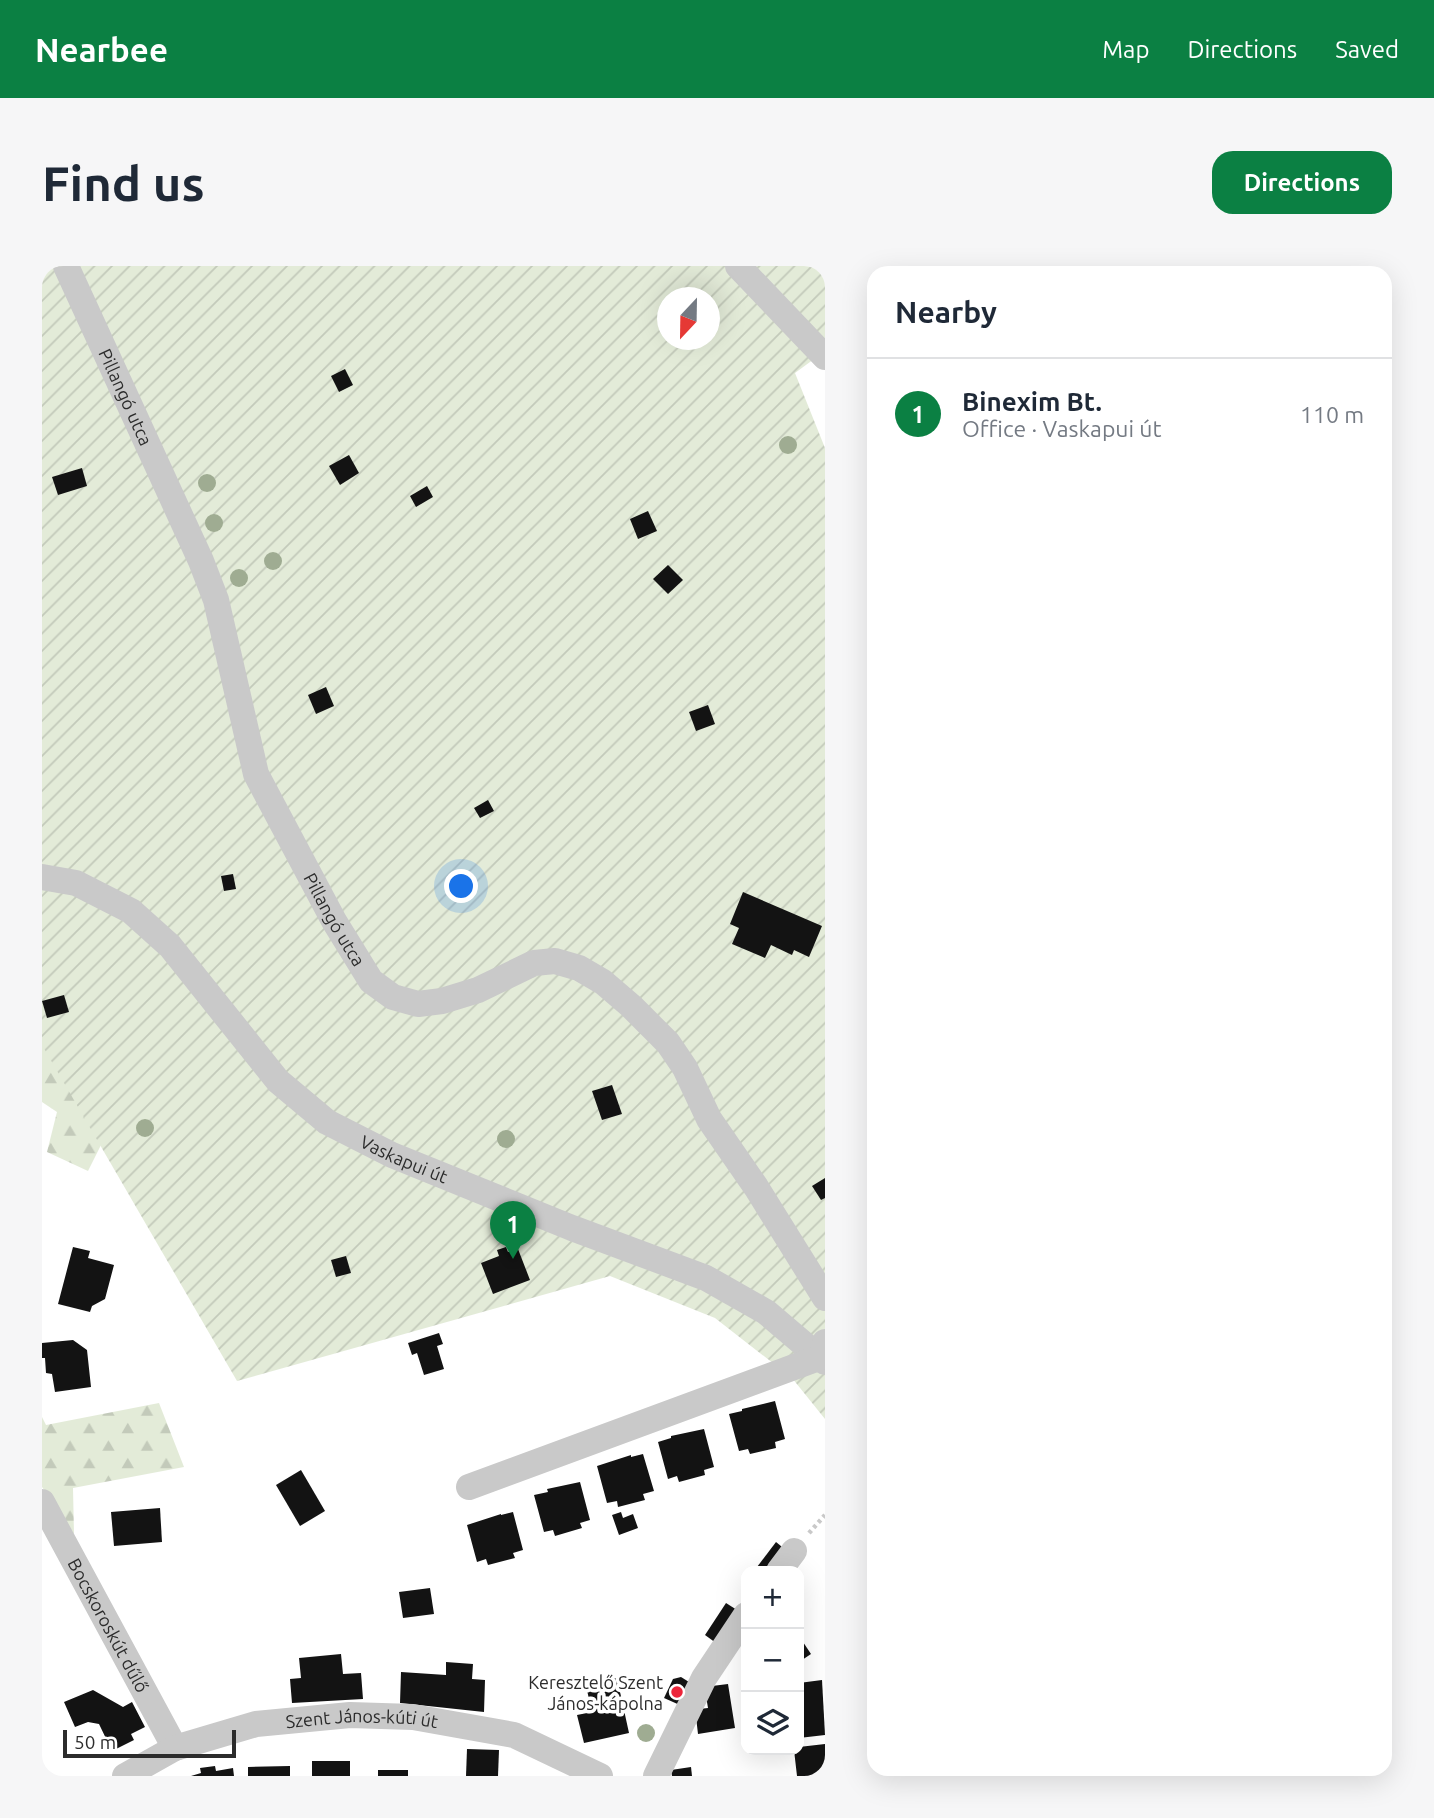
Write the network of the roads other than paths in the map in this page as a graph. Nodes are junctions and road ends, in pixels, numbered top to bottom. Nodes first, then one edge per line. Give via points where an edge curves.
1 (66, 266) edge
2 (738, 266) edge
3 (825, 357) edge
4 (42, 877) edge
5 (825, 1298) edge
6 (824, 1353) edge
7 (469, 1487) dead end
8 (42, 1502) edge
9 (741, 1622) edge
10 (175, 1748) junction
11 (125, 1776) edge
12 (600, 1776) edge
13 (656, 1776) edge

1 - 5 street, Pillangó utca via 216,600 256,774 371,981 393,997 418,1004 478,990 534,962 555,961 603,982 668,1043 709,1119
2 - 3 street
4 - 6 street, Vaskapui út via 76,883 131,911 170,946 278,1081 327,1122 392,1155 706,1278
6 - 7 street
8 - 10 street, Bocskoroskút dűlő
9 - 13 street via 704,1678
10 - 11 street, Szent János-kúti út
10 - 12 street, Szent János-kúti út via 256,1724 350,1715 413,1717 514,1735

